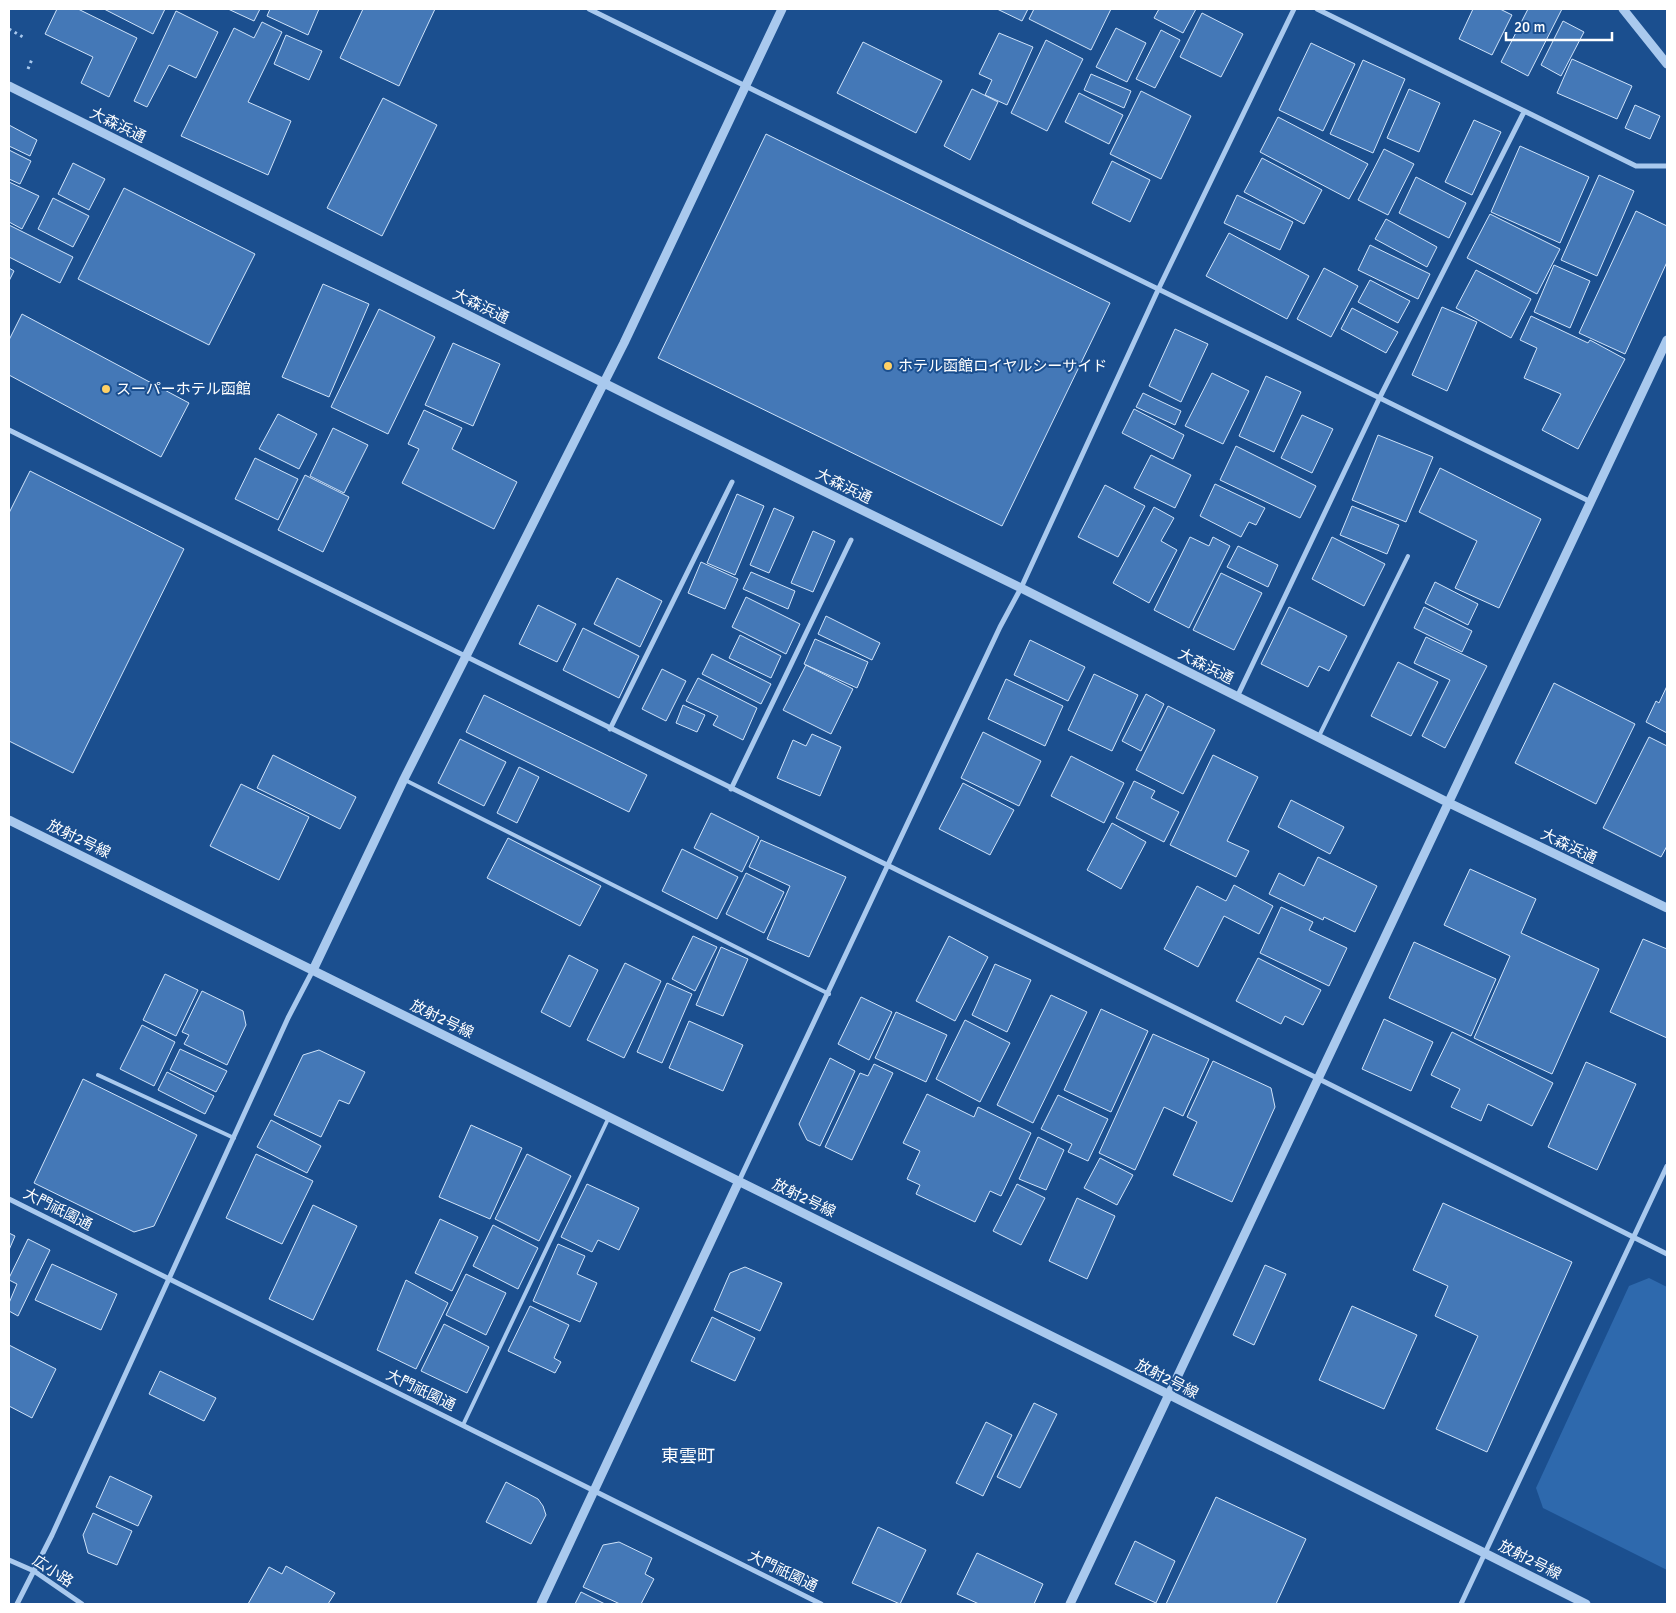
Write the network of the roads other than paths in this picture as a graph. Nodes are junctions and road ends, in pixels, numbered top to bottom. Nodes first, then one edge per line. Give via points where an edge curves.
1 (589, 9) edge
2 (782, 9) edge
3 (1294, 9) edge
4 (1317, 9) edge
5 (1623, 9) edge
6 (1667, 64) edge
7 (9, 86) edge
8 (746, 87) junction
9 (1524, 112) junction
10 (1667, 166) edge
11 (1158, 290) junction
12 (1667, 340) edge
13 (604, 383) junction
14 (1379, 399) junction
15 (9, 430) edge
16 (732, 482) dead end
17 (1591, 502) junction
18 (851, 540) dead end
19 (1408, 556) dead end
20 (1021, 588) junction
21 (465, 656) junction
22 (1237, 697) junction
23 (610, 729) junction
24 (1318, 738) junction
25 (404, 779) junction
26 (731, 789) junction
27 (1447, 802) junction
28 (9, 820) edge
29 (887, 865) junction
30 (1667, 908) edge
31 (312, 970) junction
32 (829, 994) junction
33 (98, 1075) dead end
34 (1317, 1078) junction
35 (608, 1117) junction
36 (234, 1138) junction
37 (1667, 1166) edge
38 (739, 1181) junction
39 (9, 1198) edge
40 (1634, 1237) junction
41 (1667, 1254) edge
42 (169, 1279) junction
43 (1168, 1396) junction
44 (463, 1425) junction
45 (594, 1492) junction
46 (1486, 1552) junction
47 (9, 1560) edge
48 (34, 1571) junction
49 (17, 1604) edge
50 (82, 1604) edge
51 (541, 1604) edge
52 (822, 1604) edge
53 (1070, 1604) edge
54 (1461, 1604) edge
55 (1586, 1604) edge

1 - 8 street
2 - 8 street
3 - 11 street
4 - 9 street
5 - 6 street
7 - 13 street, 大森浜通
8 - 11 street
8 - 13 street
9 - 10 street via 1636,166
9 - 14 street
11 - 14 street
11 - 20 street
12 - 17 street
13 - 20 street, 大森浜通
13 - 21 street
14 - 17 street
14 - 22 street
15 - 21 street
16 - 23 street
17 - 27 street
18 - 26 street
19 - 24 lane
20 - 22 street, 大森浜通
20 - 29 street
21 - 23 street
21 - 25 street
22 - 24 street, 大森浜通
23 - 26 street
24 - 27 street, 大森浜通
25 - 31 street
25 - 32 lane
26 - 29 street
27 - 30 street, 大森浜通
27 - 34 street
28 - 31 street, 放射2号線
29 - 32 street
29 - 34 street
31 - 35 street, 放射2号線
31 - 36 street
32 - 38 street
33 - 36 lane
34 - 40 street
34 - 43 street
35 - 38 street, 放射2号線
35 - 44 lane
36 - 42 street
37 - 40 street
38 - 43 street, 放射2号線
38 - 45 street
39 - 42 street, 大門祇園通
40 - 41 street
40 - 46 street
42 - 44 street, 大門祇園通
42 - 48 street
43 - 46 street, 放射2号線
43 - 53 street
44 - 45 street, 大門祇園通
45 - 51 street
45 - 52 street, 大門祇園通
46 - 54 street
46 - 55 street, 放射2号線
47 - 48 street, 広小路
48 - 49 street
48 - 50 street, 広小路

